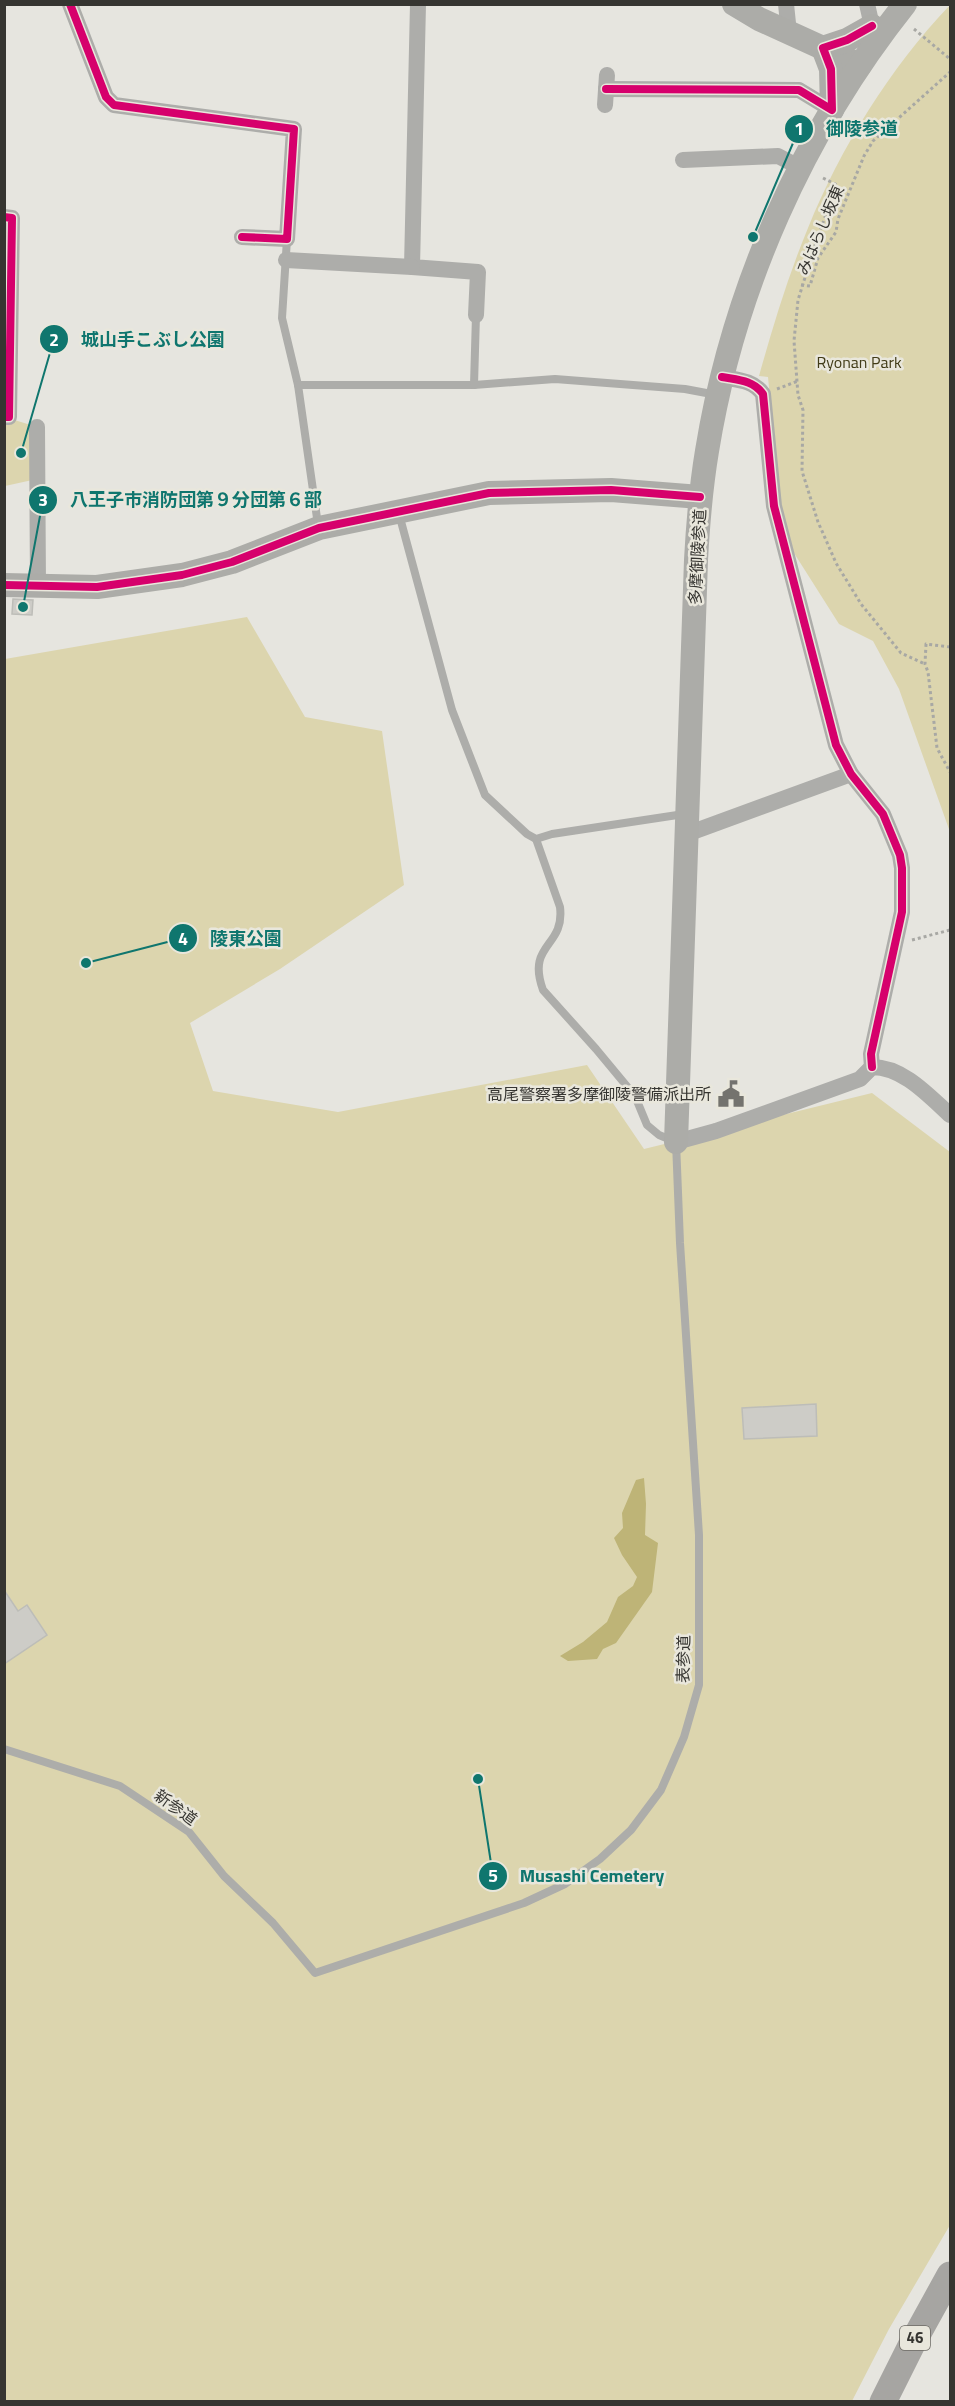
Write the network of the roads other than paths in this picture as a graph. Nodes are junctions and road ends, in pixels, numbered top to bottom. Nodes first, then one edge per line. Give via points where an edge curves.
1 (70, 4) edge
2 (418, 4) edge
3 (734, 4) edge
4 (786, 4) edge
5 (905, 4) edge
6 (874, 21) edge
7 (789, 33) junction
8 (823, 48) junction
9 (860, 65) junction
10 (606, 90) dead end
11 (832, 110) junction
12 (683, 160) dead end
13 (812, 173) junction
14 (4, 217) edge
15 (242, 237) dead end
16 (287, 238) junction
17 (286, 260) junction
18 (412, 267) junction
19 (476, 315) joint
20 (474, 385) junction
21 (298, 386) junction
22 (720, 386) junction
23 (4, 417) edge
24 (37, 426) dead end
25 (700, 497) junction
26 (399, 512) junction
27 (319, 528) junction
28 (4, 585) edge
29 (38, 587) junction
30 (852, 774) junction
31 (687, 824) junction
32 (536, 839) junction
33 (872, 1067) junction
34 (951, 1115) edge
35 (677, 1150) junction
36 (4, 1749) edge
37 (315, 1973) joint
38 (951, 2275) edge
39 (883, 2402) edge

1 - 16 street via 106,97 114,105 294,129
2 - 18 street
3 - 7 main road
4 - 7 street
5 - 6 main road, 多摩御陵参道
6 - 8 main road via 847,40
6 - 9 main road, 多摩御陵参道
7 - 8 main road
8 - 9 main road
8 - 11 main road via 831,69
9 - 11 main road, 多摩御陵参道
10 - 11 street via 799,90
11 - 13 main road, 多摩御陵参道
12 - 13 street via 778,156
13 - 22 main road, 多摩御陵参道 via 755,270
14 - 23 street via 12,218 9,417
15 - 16 street
16 - 17 lane
17 - 18 street
17 - 21 lane via 282,318
18 - 19 street via 478,272
19 - 20 lane
20 - 21 lane
20 - 22 lane via 555,379 685,389
21 - 27 lane
22 - 25 main road, 多摩御陵参道
22 - 30 street via 751,383 762,394 774,506 836,745
24 - 29 street
25 - 26 main road via 611,490 498,493
25 - 31 main road, 多摩御陵参道
26 - 27 main road
26 - 32 lane via 452,710 485,795
27 - 29 main road via 232,562 182,575 97,587
28 - 29 main road
30 - 31 street
30 - 33 street via 884,814 900,855 903,879 902,912 871,1054
31 - 32 lane via 552,834
31 - 35 main road, 多摩御陵参道
32 - 35 lane via 561,915 558,932 540,955 538,978 543,990 635,1096 647,1125
33 - 34 street via 896,1071
33 - 35 street via 860,1079 716,1131
35 - 37 lane, 表参道 via 699,1534 699,1685 684,1737 661,1790 631,1830 600,1859 564,1884 524,1903
36 - 37 lane, 新参道 via 120,1786 189,1832 224,1876 273,1923
38 - 39 main road, 46

